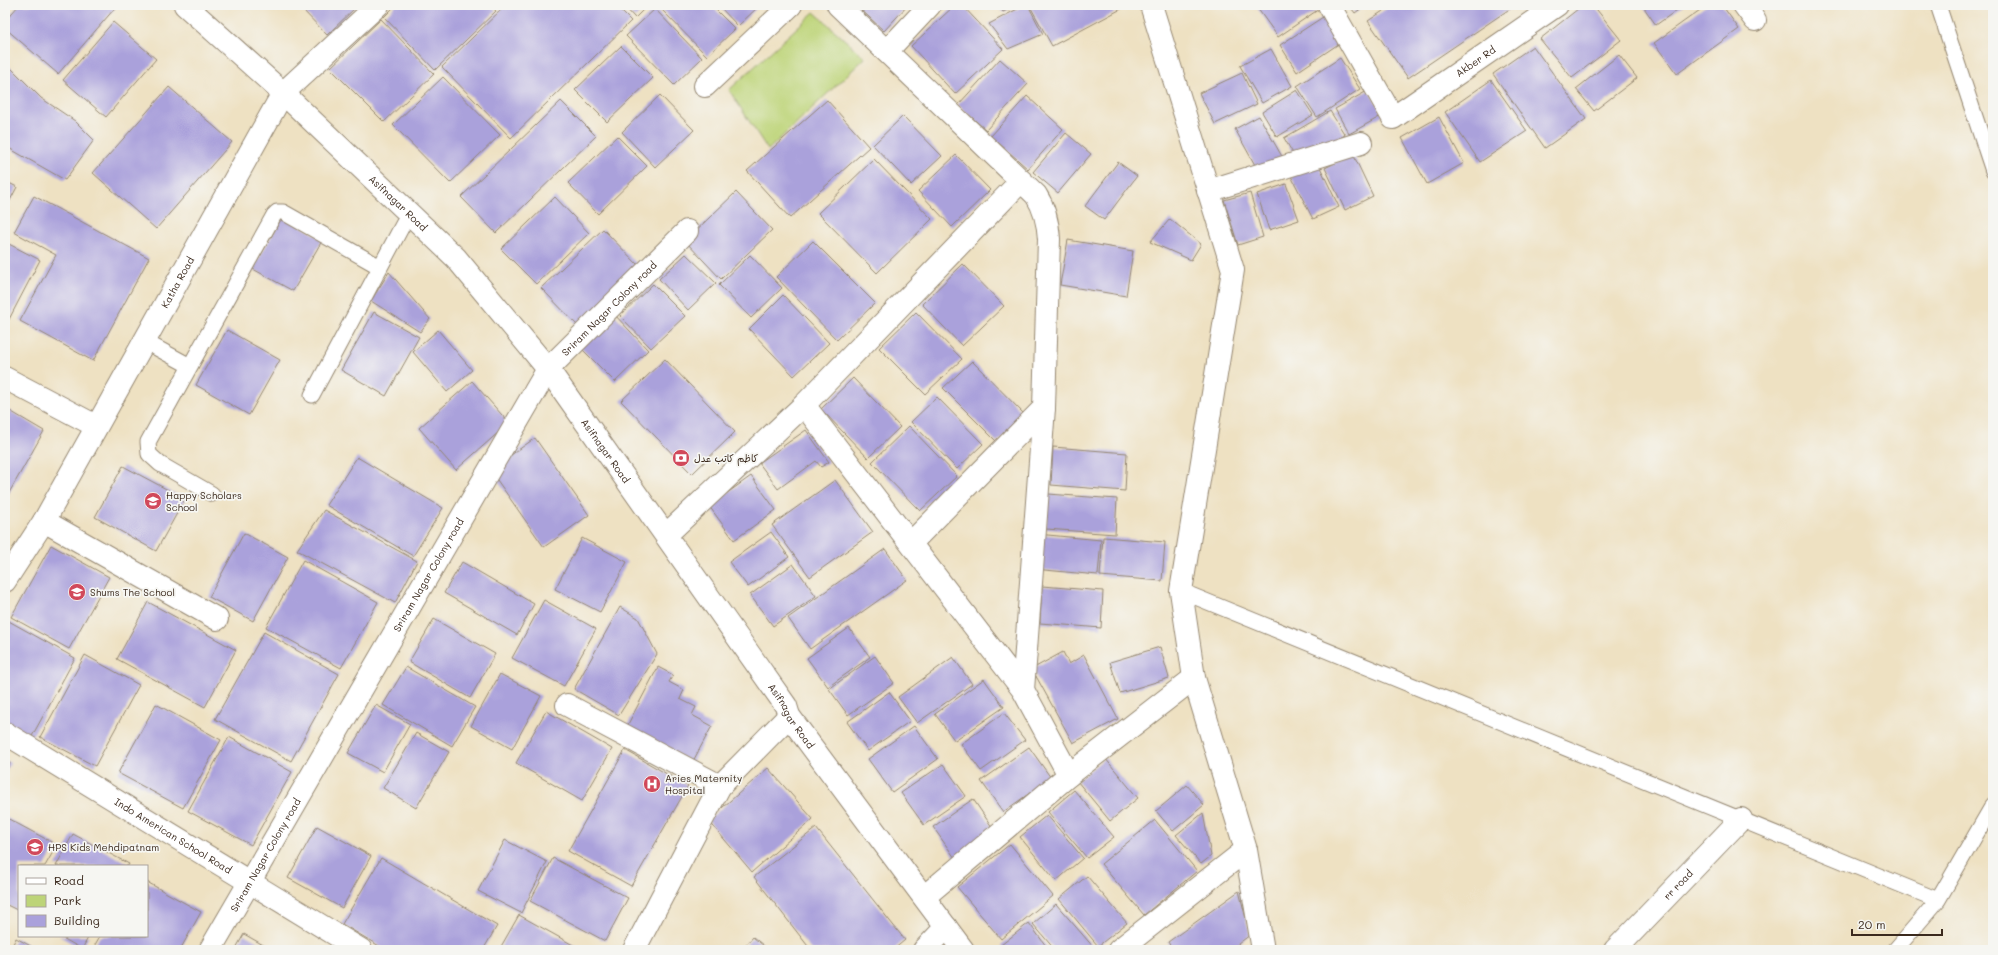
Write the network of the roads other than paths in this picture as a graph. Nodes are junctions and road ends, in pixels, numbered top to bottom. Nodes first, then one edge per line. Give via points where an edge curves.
1 (185, 5) edge
2 (378, 5) edge
3 (791, 5) edge
4 (838, 5) edge
5 (930, 5) edge
6 (1151, 5) edge
7 (1329, 5) edge
8 (1938, 5) edge
9 (1548, 8) edge
10 (887, 52) junction
11 (705, 86) dead end
12 (282, 93) junction
13 (1361, 143) dead end
14 (1993, 171) edge
15 (1021, 181) junction
16 (1208, 191) junction
17 (409, 213) junction
18 (687, 231) dead end
19 (380, 267) junction
20 (144, 341) junction
21 (190, 366) junction
22 (548, 369) junction
23 (5, 378) edge
24 (312, 395) dead end
25 (804, 405) junction
26 (1044, 408) junction
27 (96, 426) junction
28 (212, 494) dead end
29 (44, 521) junction
30 (666, 535) junction
31 (912, 543) junction
32 (5, 581) edge
33 (1181, 591) junction
34 (217, 618) dead end
35 (1194, 678) junction
36 (1023, 690) junction
37 (567, 705) dead end
38 (789, 716) junction
39 (5, 733) edge
40 (1069, 775) junction
41 (720, 786) junction
42 (1993, 805) edge
43 (1741, 819) junction
44 (1246, 850) junction
45 (249, 882) junction
46 (924, 897) junction
47 (1938, 900) junction
48 (946, 927) junction
49 (210, 950) edge
50 (362, 950) edge
51 (634, 950) edge
52 (924, 950) edge
53 (963, 950) edge
54 (1119, 950) edge
55 (1263, 950) edge
56 (1615, 950) edge
57 (1895, 950) edge

1 - 12 street, Asifnagar Road
2 - 12 street, Katha Road
3 - 11 street
4 - 10 street
5 - 10 street
6 - 16 street
7 - 9 street, Akber Rd via 1394,118
8 - 14 lane
10 - 15 street
12 - 17 street, Asifnagar Road
12 - 20 street, Katha Road
13 - 16 street
15 - 25 street
15 - 26 street via 1036,195 1048,221
16 - 33 street via 1233,270
17 - 19 lane
17 - 22 street, Asifnagar Road via 456,258
18 - 22 street, Sriram Nagar Colony road
19 - 21 lane via 283,212 277,212
19 - 24 lane
20 - 21 lane
20 - 27 street, Katha Road
21 - 28 lane via 148,442 149,454 160,464
22 - 30 street, Asifnagar Road
22 - 45 street, Sriram Nagar Colony road
23 - 27 street
25 - 30 street
25 - 31 street
26 - 31 street
26 - 36 street
27 - 29 street, Katha Road
29 - 32 street, Katha Road
29 - 34 street
30 - 38 street, Asifnagar Road via 786,706
31 - 36 street
33 - 35 street
33 - 43 lane
35 - 40 street
35 - 44 street
36 - 40 street
37 - 41 street
38 - 41 street
38 - 46 street, Asifnagar Road
39 - 45 street, Indo American School Road
40 - 46 street
41 - 51 street
42 - 47 lane
43 - 47 lane
43 - 56 street, rr road
44 - 54 street
44 - 55 street
45 - 49 street, Sriram Nagar Colony road
45 - 50 street, Indo American School Road
46 - 48 street, Asifnagar Road
47 - 57 lane
48 - 52 street
48 - 53 street, Asifnagar Road

